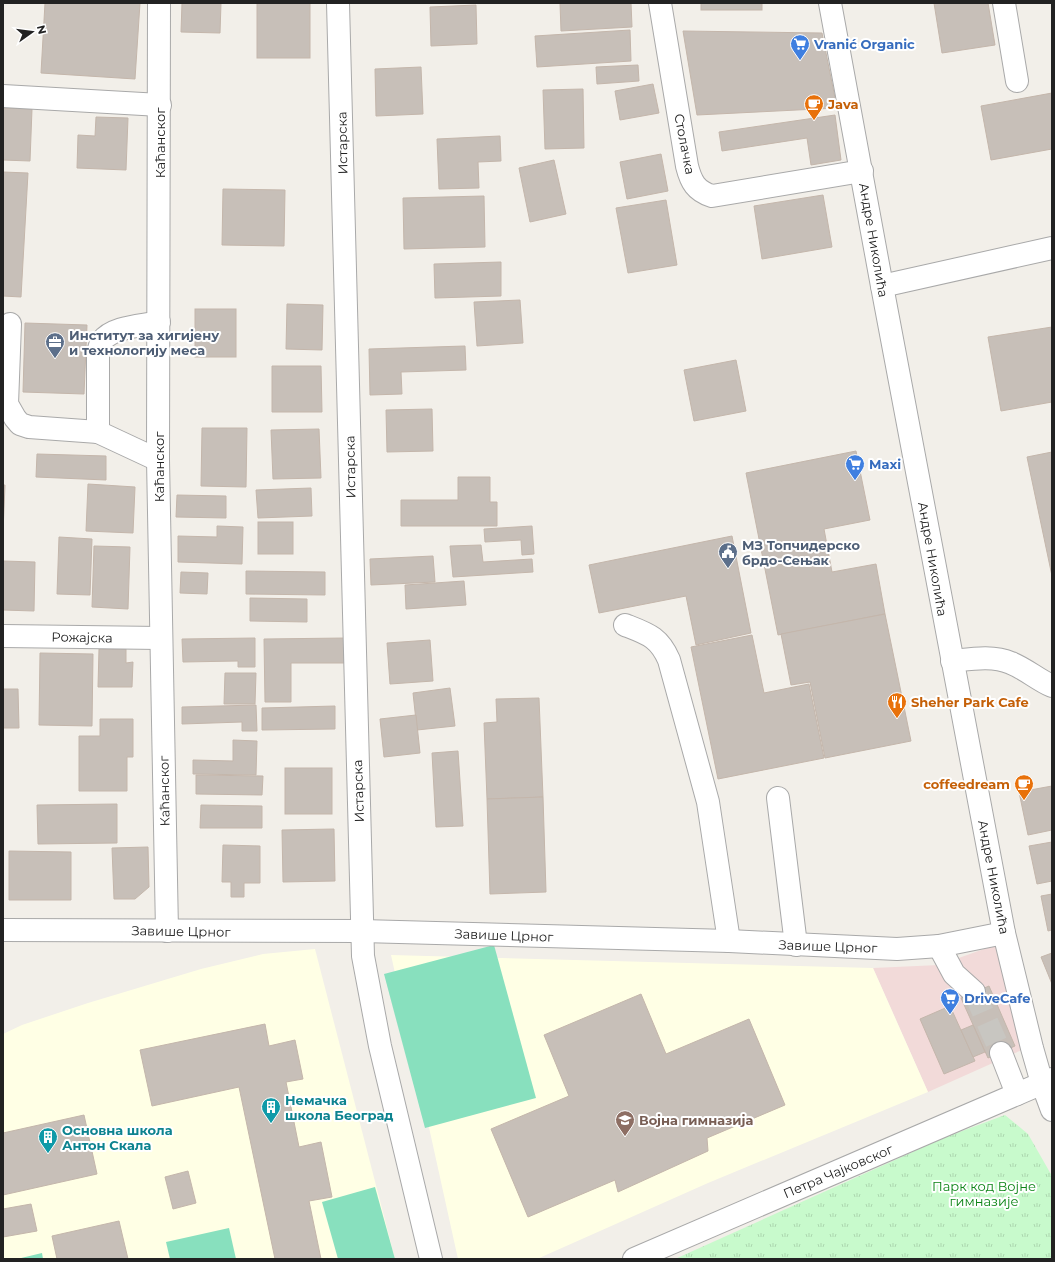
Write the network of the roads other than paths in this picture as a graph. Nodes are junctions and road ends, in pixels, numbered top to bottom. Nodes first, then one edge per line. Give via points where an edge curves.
1 (159, 3) edge
2 (338, 3) edge
3 (660, 3) edge
4 (830, 3) edge
5 (1004, 3) edge
6 (1017, 81) dead end
7 (3, 96) edge
8 (160, 105) junction
9 (862, 171) junction
10 (1052, 248) edge
11 (882, 286) junction
12 (160, 322) junction
13 (10, 324) dead end
14 (98, 432) junction
15 (158, 460) junction
16 (625, 625) dead end
17 (3, 636) edge
18 (160, 638) junction
19 (952, 661) junction
20 (1052, 686) edge
21 (778, 798) dead end
22 (3, 930) edge
23 (167, 931) junction
24 (362, 931) junction
25 (1004, 932) junction
26 (729, 941) junction
27 (796, 945) junction
28 (939, 946) junction
29 (974, 992) tunnel mouth
30 (1000, 1053) tunnel mouth
31 (1047, 1081) edge
32 (1017, 1094) junction
33 (1052, 1110) edge
34 (431, 1259) edge
35 (634, 1259) edge

1 - 8 street, Каћанског
2 - 24 street, Истарска
3 - 9 street, Столачка via 687,166 698,190 712,196
4 - 9 street, Андре Николића
5 - 6 street
7 - 8 street
8 - 12 street, Каћанског
9 - 11 street, Андре Николића
10 - 11 street
11 - 19 street, Андре Николића
12 - 14 street via 119,331 102,342 98,353
12 - 15 street, Каћанског
13 - 14 street via 7,404 15,418 20,424 29,427
14 - 15 street
15 - 18 street, Каћанског
16 - 26 street via 656,640 669,660 708,802
17 - 18 street, Рожајска
18 - 23 street, Каћанског
19 - 20 street via 988,658 1002,660
19 - 25 street, Андре Николића
21 - 27 street
22 - 23 street, Завише Црног
23 - 24 street, Завише Црног
24 - 26 street, Завише Црног
24 - 34 street, Истарска via 363,956 380,1046
25 - 28 street, Завише Црног
25 - 31 street, Андре Николића
26 - 27 street, Завише Црног
27 - 28 street, Завише Црног via 897,949
28 - 29 street via 954,974
30 - 32 street
31 - 32 street, Петра Чајковског
31 - 33 street, Андре Николића
32 - 35 street, Петра Чајковског

